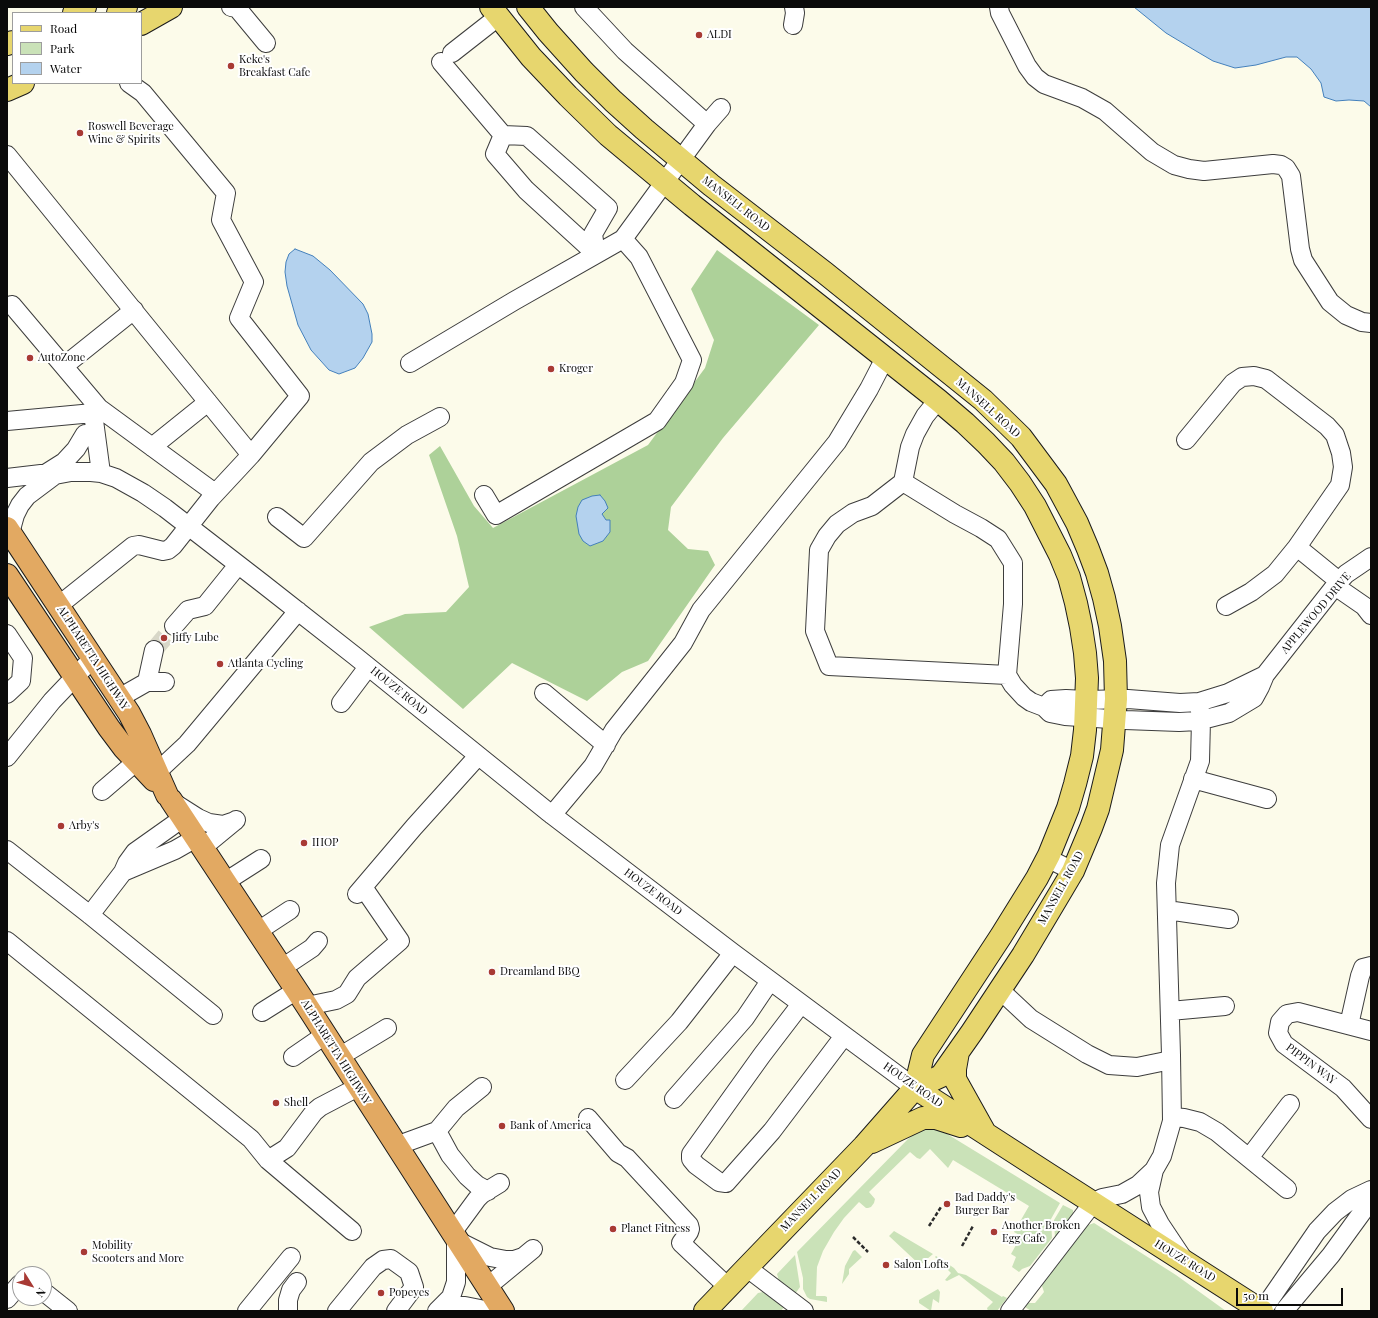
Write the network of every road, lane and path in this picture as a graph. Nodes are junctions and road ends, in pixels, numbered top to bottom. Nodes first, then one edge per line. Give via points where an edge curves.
1 (85, 7) edge
2 (171, 7) edge
3 (584, 7) edge
4 (794, 7) edge
5 (999, 7) edge
6 (235, 8) edge
7 (532, 11) edge
8 (76, 12) edge
9 (494, 12) edge
10 (142, 23) edge
11 (793, 25) dead end
12 (266, 42) dead end
13 (22, 84) edge
14 (130, 84) edge
15 (7, 90) edge
16 (721, 108) dead end
17 (708, 124) junction
18 (503, 136) junction
19 (7, 155) edge
20 (681, 160) junction
21 (665, 183) junction
22 (623, 239) junction
23 (596, 254) junction
24 (12, 305) dead end
25 (134, 310) junction
26 (1371, 323) edge
27 (885, 358) junction
28 (410, 363) dead end
29 (64, 366) junction
30 (938, 400) junction
31 (208, 402) junction
32 (92, 412) junction
33 (440, 417) dead end
34 (7, 421) edge
35 (85, 434) junction
36 (1186, 440) dead end
37 (152, 447) junction
38 (251, 456) junction
39 (96, 473) junction
40 (50, 475) junction
41 (7, 478) edge
42 (903, 482) junction
43 (215, 493) junction
44 (484, 495) dead end
45 (1066, 502) junction
46 (1040, 515) junction
47 (277, 517) dead end
48 (188, 526) junction
49 (8, 531) edge
50 (1298, 547) junction
51 (1371, 556) edge
52 (238, 565) junction
53 (7, 576) edge
54 (1337, 584) junction
55 (58, 606) junction
56 (1226, 606) dead end
57 (298, 611) junction
58 (1371, 615) edge
59 (174, 626) tunnel mouth
60 (7, 634) edge
61 (154, 650) tunnel mouth
62 (93, 658) junction
63 (368, 666) junction
64 (1007, 675) junction
65 (1265, 675) junction
66 (75, 677) junction
67 (7, 694) edge
68 (544, 694) dead end
69 (119, 698) junction
70 (1199, 702) junction
71 (341, 703) dead end
72 (1086, 709) junction
73 (1115, 709) junction
74 (1200, 720) junction
75 (606, 745) junction
76 (478, 756) junction
77 (7, 757) edge
78 (137, 761) junction
79 (157, 772) junction
80 (1193, 779) junction
81 (102, 791) dead end
82 (1267, 799) dead end
83 (174, 804) junction
84 (552, 815) junction
85 (199, 843) junction
86 (7, 850) edge
87 (1047, 858) junction
88 (261, 859) dead end
89 (1073, 871) junction
90 (123, 872) junction
91 (225, 882) junction
92 (290, 910) dead end
93 (1167, 910) junction
94 (90, 915) junction
95 (1229, 919) dead end
96 (258, 931) junction
97 (7, 941) edge
98 (318, 941) dead end
99 (733, 953) junction
100 (1371, 966) edge
101 (282, 968) junction
102 (770, 981) junction
103 (1000, 990) junction
104 (302, 998) junction
105 (801, 1004) junction
106 (1225, 1006) dead end
107 (1170, 1011) junction
108 (262, 1012) dead end
109 (214, 1015) dead end
110 (1348, 1025) junction
111 (387, 1028) dead end
112 (1371, 1031) edge
113 (325, 1035) junction
114 (844, 1036) junction
115 (958, 1052) junction
116 (293, 1057) dead end
117 (339, 1057) junction
118 (1172, 1060) junction
119 (625, 1080) dead end
120 (358, 1087) junction
121 (482, 1087) dead end
122 (915, 1088) junction
123 (674, 1099) dead end
124 (1290, 1104) dead end
125 (1172, 1117) junction
126 (588, 1118) dead end
127 (1371, 1119) edge
128 (437, 1131) junction
129 (986, 1133) junction
130 (396, 1146) junction
131 (864, 1146) junction
132 (1249, 1158) junction
133 (268, 1160) junction
134 (1154, 1170) junction
135 (1288, 1189) dead end
136 (1371, 1190) edge
137 (1093, 1203) junction
138 (1371, 1203) edge
139 (940, 1207) dead end
140 (930, 1226) dead end
141 (973, 1226) dead end
142 (352, 1231) dead end
143 (454, 1236) junction
144 (853, 1237) dead end
145 (962, 1246) dead end
146 (868, 1252) dead end
147 (291, 1256) dead end
148 (1184, 1260) junction
149 (746, 1267) junction
150 (297, 1282) dead end
151 (487, 1287) junction
152 (728, 1287) junction
153 (52, 1298) edge
154 (1254, 1309) edge
155 (68, 1311) edge
156 (247, 1311) edge
157 (288, 1311) edge
158 (337, 1311) edge
159 (396, 1311) edge
160 (437, 1311) edge
161 (452, 1311) edge
162 (490, 1311) edge
163 (503, 1311) edge
164 (705, 1311) edge
165 (804, 1311) edge
166 (1010, 1311) edge
167 (1284, 1311) edge

1 - 8 main road
2 - 10 main road
3 - 17 street via 625,51
4 - 11 street via 796,13
5 - 26 street via 1027,66 1035,77 1044,84 1082,98 1105,111 1152,152 1174,165 1204,171 1273,164 1286,168 1291,176 1303,260 1330,302 1346,315
6 - 12 street
7 - 20 main road, MANSELL ROAD via 567,53 613,101
9 - 18 street via 447,57
9 - 21 main road, MANSELL ROAD via 568,96 608,135
13 - 15 main road
14 - 38 street via 143,93 226,193 221,220 254,282 239,318 300,396
16 - 17 street
17 - 20 street
18 - 23 street via 495,154 526,190
18 - 23 street via 527,136 608,208 593,234
19 - 25 street
20 - 21 street
20 - 45 main road, MANSELL ROAD via 983,400 1021,438 1056,484
21 - 22 street
21 - 27 main road, MANSELL ROAD
22 - 23 street
22 - 44 street via 639,257 692,360 684,383 657,421 496,515
23 - 28 street
24 - 29 street
25 - 29 street
25 - 31 street
27 - 30 main road, MANSELL ROAD
27 - 75 street via 837,442 701,610 683,643 614,730
29 - 32 street
30 - 42 street via 915,434
30 - 46 main road, MANSELL ROAD via 966,423 1004,462
31 - 37 street
31 - 38 street
32 - 34 street
32 - 35 street
32 - 37 street
32 - 39 street
33 - 47 street via 407,435 371,462 304,538
35 - 39 street
35 - 40 street via 76,449
36 - 50 street via 1233,383 1242,377 1266,379 1327,426 1335,436 1341,453 1344,468 1340,485
37 - 43 street
38 - 43 street
39 - 40 street, HOUZE ROAD via 71,472
39 - 48 street, HOUZE ROAD via 128,484
40 - 41 street, HOUZE ROAD
40 - 49 street, HOUZE ROAD via 20,505
42 - 64 street via 998,539 1013,563 1013,604
42 - 64 street via 872,506 853,513 837,524 819,550 815,631 829,666
43 - 48 street
45 - 46 main road
45 - 73 main road, MANSELL ROAD via 1088,549 1104,598 1115,661
46 - 72 main road, MANSELL ROAD via 1060,555 1076,603 1085,653
48 - 52 street, HOUZE ROAD
48 - 55 street via 168,550 133,546
49 - 55 highway, ALPHARETTA HIGHWAY
50 - 54 street
50 - 56 street via 1275,574
51 - 54 street, APPLEWOOD DRIVE
52 - 57 street, HOUZE ROAD
52 - 59 street via 205,606 188,610
53 - 66 highway, ALPHARETTA HIGHWAY
54 - 58 street
54 - 65 street, APPLEWOOD DRIVE
55 - 62 highway, ALPHARETTA HIGHWAY
57 - 63 street, HOUZE ROAD
57 - 79 street via 187,744
60 - 67 street via 23,658 21,681
61 - 69 street via 156,682
62 - 66 street
62 - 69 highway, ALPHARETTA HIGHWAY
63 - 71 street
63 - 76 street, HOUZE ROAD
64 - 72 street, APPLEWOOD DRIVE via 1024,697 1044,707 1050,714 1065,716
65 - 70 street, APPLEWOOD DRIVE via 1228,693
65 - 74 street, APPLEWOOD DRIVE via 1254,698 1229,713
66 - 77 street
66 - 78 highway, ALPHARETTA HIGHWAY via 109,728
68 - 75 street
69 - 79 highway, ALPHARETTA HIGHWAY via 140,734
70 - 73 street, APPLEWOOD DRIVE via 1128,699
70 - 74 street
72 - 73 street, APPLEWOOD DRIVE
72 - 87 main road, MANSELL ROAD via 1082,756 1075,784 1060,830
73 - 74 street, APPLEWOOD DRIVE via 1179,722
73 - 89 main road, MANSELL ROAD via 1112,750 1098,809
74 - 80 street via 1200,761
75 - 84 street via 593,766
76 - 84 street, HOUZE ROAD
76 - 104 street via 360,890 400,941 357,978 347,994 336,1000
78 - 81 street
78 - 83 highway, ALPHARETTA HIGHWAY
79 - 83 highway, ALPHARETTA HIGHWAY
80 - 82 street
80 - 93 street via 1170,845 1166,883
83 - 85 highway, ALPHARETTA HIGHWAY
83 - 85 street via 209,823 223,825 240,817
83 - 90 street via 127,862
84 - 99 street, HOUZE ROAD
85 - 90 street via 175,850
85 - 91 highway, ALPHARETTA HIGHWAY
86 - 94 street
87 - 89 street
87 - 122 main road, MANSELL ROAD via 1001,936 923,1055
88 - 91 street
89 - 103 main road, MANSELL ROAD
90 - 94 street
91 - 96 highway, ALPHARETTA HIGHWAY
92 - 96 street
93 - 95 street
93 - 107 street
94 - 109 street
96 - 101 highway, ALPHARETTA HIGHWAY
97 - 133 street via 251,1139
98 - 101 street
99 - 102 street, HOUZE ROAD
99 - 119 street via 679,1022
100 - 110 street via 1364,968 1360,976
101 - 104 highway, ALPHARETTA HIGHWAY
102 - 105 street, HOUZE ROAD
102 - 123 street via 745,1018
103 - 115 main road, MANSELL ROAD
103 - 118 street via 1031,1019 1109,1065 1137,1067
104 - 108 street
104 - 113 highway, ALPHARETTA HIGHWAY
105 - 114 street, HOUZE ROAD
105 - 114 street via 691,1154 691,1159 696,1165 719,1182 726,1183 772,1131
106 - 107 street
107 - 118 street
110 - 112 street, PIPPIN WAY
110 - 127 street, PIPPIN WAY via 1298,1012 1287,1014 1280,1022 1278,1033 1284,1044 1343,1088
111 - 117 street
113 - 116 street
113 - 117 highway, ALPHARETTA HIGHWAY
114 - 122 street, HOUZE ROAD
115 - 122 main road, MANSELL ROAD via 941,1076
115 - 129 main road via 955,1079
117 - 120 highway, ALPHARETTA HIGHWAY
118 - 125 street
120 - 130 highway, ALPHARETTA HIGHWAY
120 - 133 street via 320,1107 287,1148
121 - 128 street via 456,1108
122 - 129 main road, HOUZE ROAD
122 - 131 main road, MANSELL ROAD
124 - 132 street
125 - 132 street via 1200,1122 1217,1132
125 - 134 street via 1162,1156
126 - 152 street via 618,1153 627,1158 689,1225 689,1232 681,1243
128 - 130 street
128 - 143 street via 450,1155 467,1176 477,1185 494,1187 477,1199
129 - 131 main road via 936,1118 923,1118
129 - 137 main road, HOUZE ROAD
130 - 143 highway, ALPHARETTA HIGHWAY
131 - 149 main road, MANSELL ROAD
132 - 135 street
133 - 142 street
134 - 137 street via 1138,1185 1122,1194 1102,1198
134 - 148 street via 1149,1192 1151,1207
136 - 154 street via 1352,1199 1335,1212
137 - 148 main road, HOUZE ROAD
137 - 166 street
138 - 167 street
139 - 140 path
141 - 145 path
143 - 151 highway, ALPHARETTA HIGHWAY
143 - 151 street via 490,1257 514,1260 528,1253
143 - 160 street via 456,1282 451,1297
144 - 146 path
147 - 156 street
148 - 154 main road, HOUZE ROAD
149 - 152 main road, MANSELL ROAD
149 - 165 street
150 - 157 street via 291,1290
151 - 163 highway, ALPHARETTA HIGHWAY
152 - 164 main road, MANSELL ROAD
153 - 155 street
158 - 159 street via 373,1267 383,1260 391,1259 409,1272 414,1287
161 - 162 street via 459,1306

